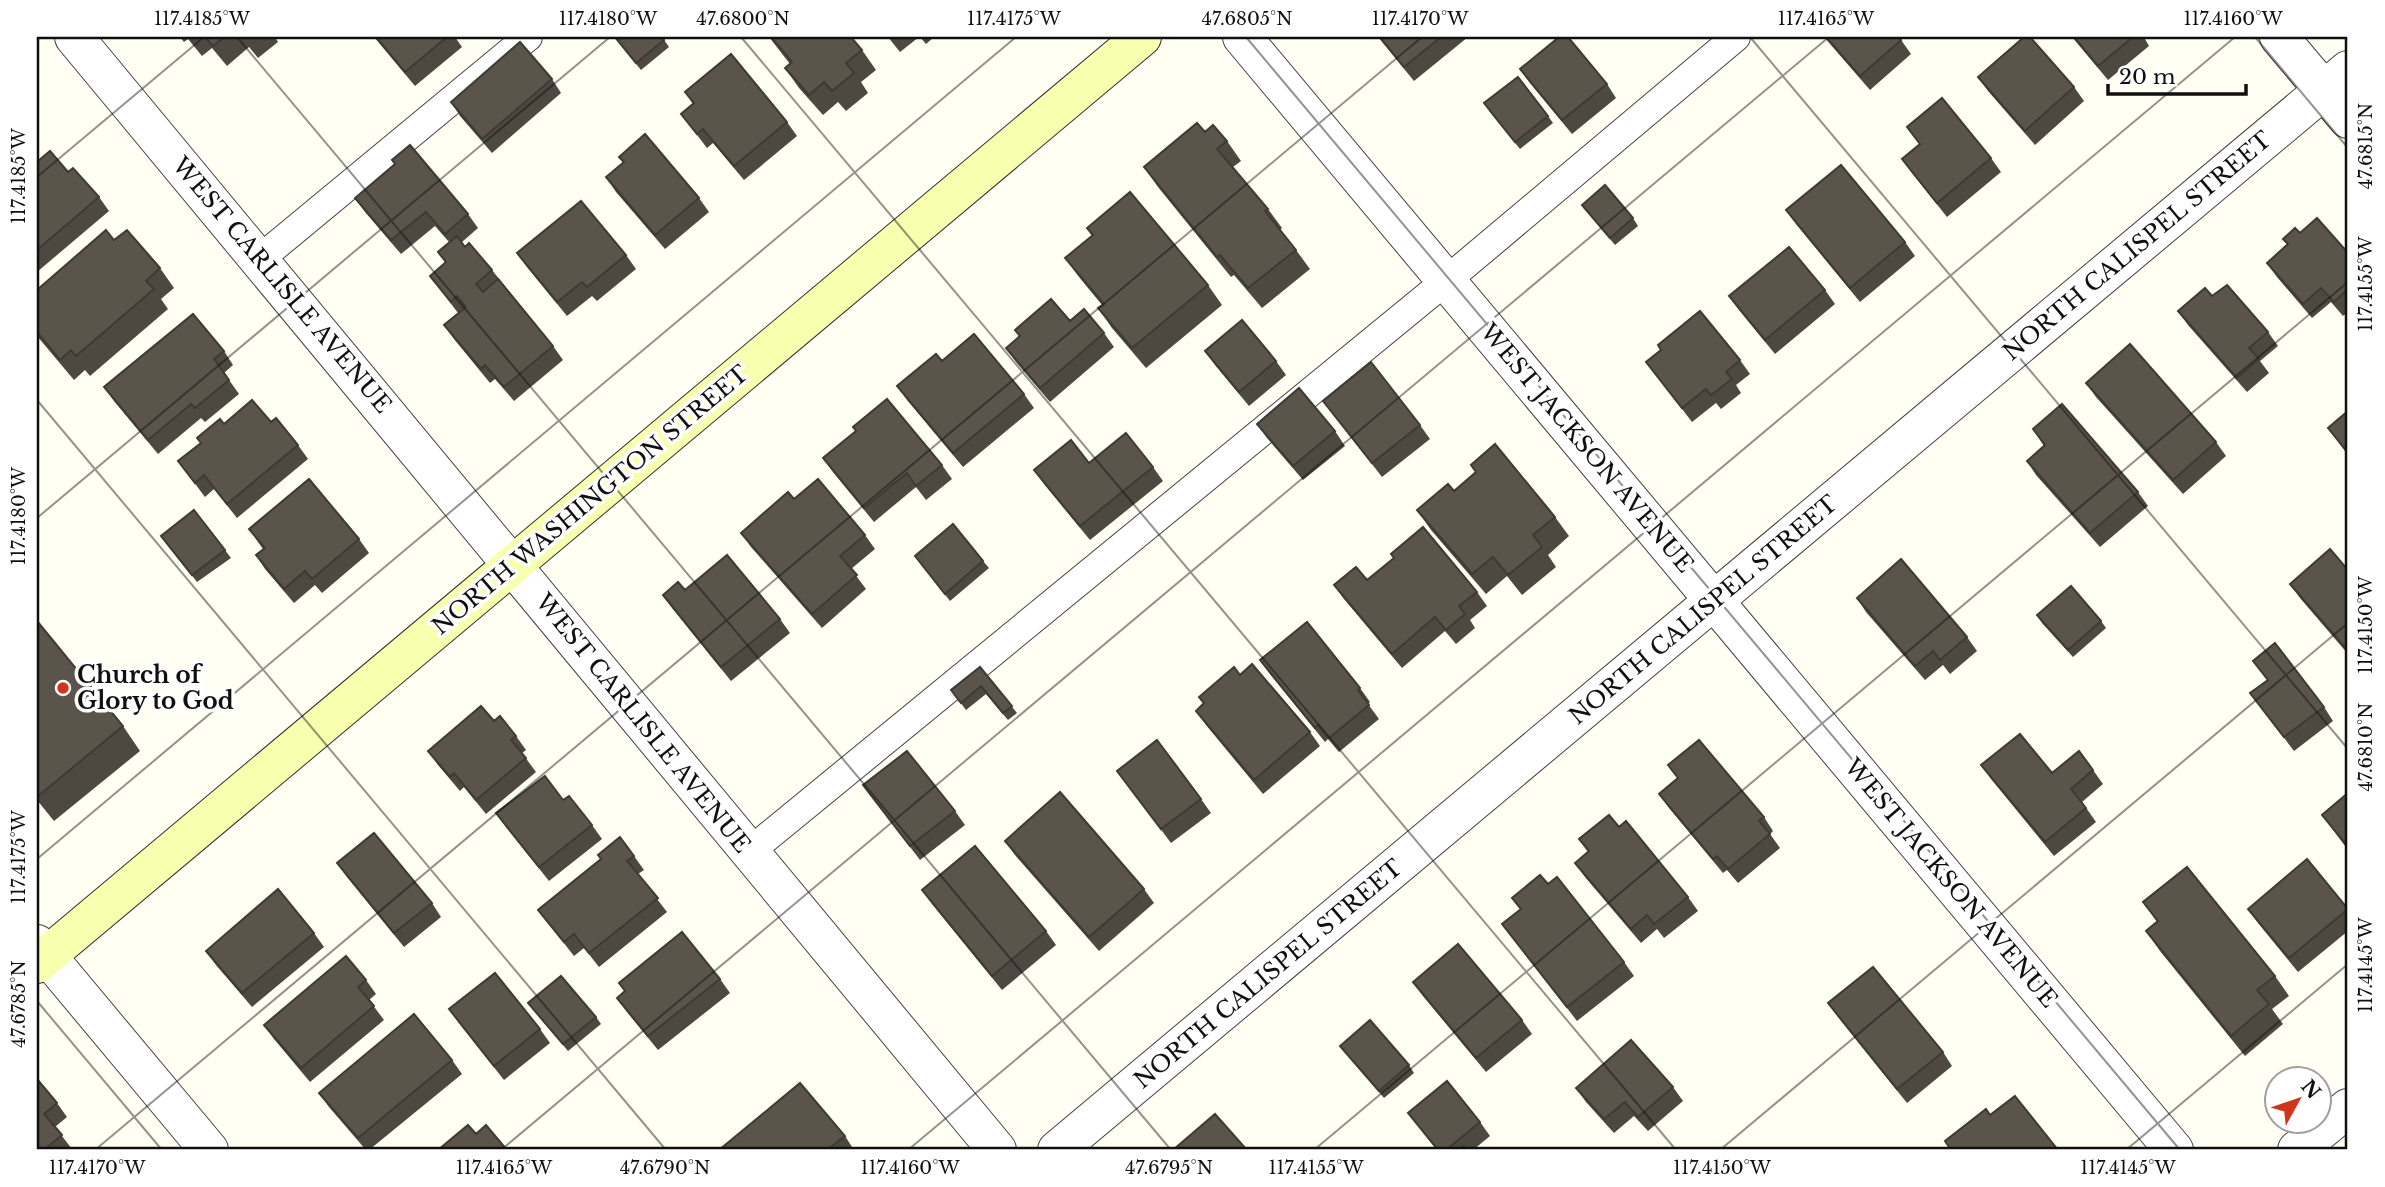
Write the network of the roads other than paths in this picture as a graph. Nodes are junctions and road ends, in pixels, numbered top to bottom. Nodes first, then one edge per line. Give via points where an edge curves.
1 (74, 37) edge
2 (528, 37) edge
3 (1142, 37) edge
4 (1242, 37) edge
5 (1735, 37) edge
6 (2279, 37) edge
7 (2336, 80) edge
8 (2348, 119) edge
9 (261, 258) junction
10 (1447, 279) junction
11 (513, 565) junction
12 (1714, 601) junction
13 (749, 852) junction
14 (40, 954) edge
15 (2348, 1108) edge
16 (209, 1150) edge
17 (997, 1150) edge
18 (1057, 1150) edge
19 (2174, 1150) edge
20 (2297, 1150) edge

1 - 9 street, WEST CARLISLE AVENUE
2 - 9 lane
3 - 11 main road, NORTH WASHINGTON STREET
4 - 10 street, WEST JACKSON AVENUE
5 - 10 lane
6 - 7 street
7 - 8 street
7 - 12 street, NORTH CALISPEL STREET
9 - 11 street, WEST CARLISLE AVENUE
10 - 12 street, WEST JACKSON AVENUE
10 - 13 lane
11 - 13 street, WEST CARLISLE AVENUE
11 - 14 main road, NORTH WASHINGTON STREET
12 - 18 street, NORTH CALISPEL STREET
12 - 19 street, WEST JACKSON AVENUE
13 - 17 street, WEST CARLISLE AVENUE
14 - 16 street
15 - 20 street

